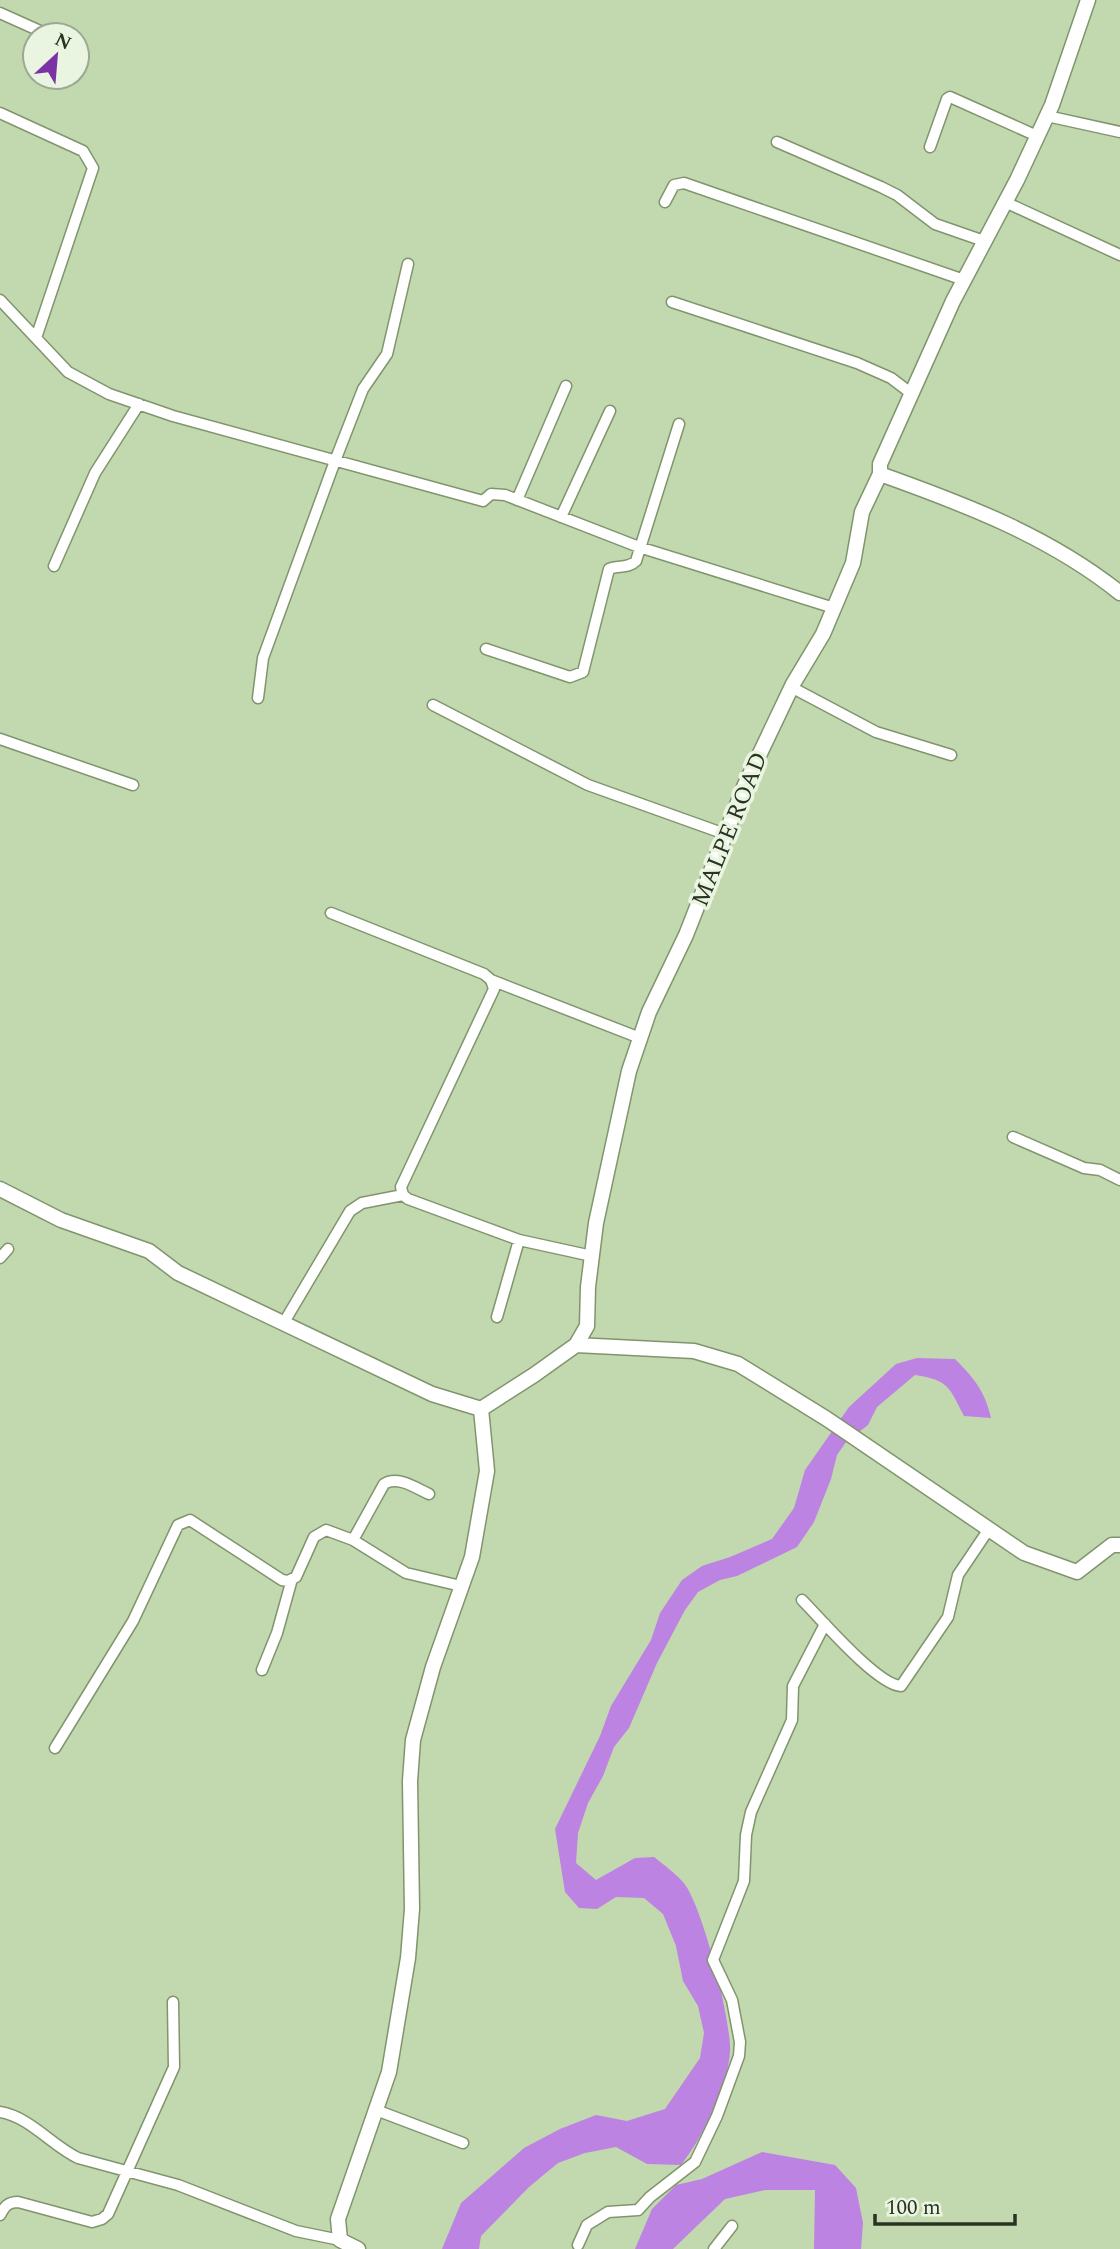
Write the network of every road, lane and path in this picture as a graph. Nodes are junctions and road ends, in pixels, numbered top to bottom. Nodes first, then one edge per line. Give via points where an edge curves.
1 (1088, 0) edge
2 (0, 13) edge
3 (21, 22) edge
4 (0, 113) edge
5 (1046, 116) junction
6 (1120, 132) edge
7 (1037, 136) junction
8 (777, 142) dead end
9 (930, 147) dead end
10 (666, 202) dead end
11 (1005, 202) junction
12 (984, 241) junction
13 (1120, 255) edge
14 (408, 264) dead end
15 (964, 280) junction
16 (0, 300) edge
17 (672, 302) dead end
18 (36, 338) junction
19 (566, 386) dead end
20 (912, 394) junction
21 (139, 404) junction
22 (610, 411) dead end
23 (678, 424) dead end
24 (335, 461) junction
25 (880, 474) junction
26 (517, 500) junction
27 (561, 517) junction
28 (639, 547) junction
29 (54, 566) dead end
30 (1120, 593) edge
31 (834, 608) junction
32 (486, 649) dead end
33 (791, 687) junction
34 (258, 698) dead end
35 (433, 705) dead end
36 (0, 740) edge
37 (951, 755) dead end
38 (133, 785) dead end
39 (725, 834) junction
40 (331, 913) dead end
41 (491, 980) junction
42 (640, 1038) junction
43 (1013, 1137) dead end
44 (1120, 1180) edge
45 (0, 1189) edge
46 (403, 1195) junction
47 (519, 1240) junction
48 (8, 1249) dead end
49 (592, 1256) junction
50 (0, 1258) edge
51 (497, 1317) dead end
52 (283, 1324) junction
53 (576, 1345) junction
54 (481, 1409) junction
55 (429, 1494) dead end
56 (989, 1530) junction
57 (353, 1540) junction
58 (1120, 1545) edge
59 (292, 1579) junction
60 (461, 1586) junction
61 (802, 1600) dead end
62 (825, 1624) junction
63 (262, 1670) dead end
64 (55, 1748) dead end
65 (173, 2002) dead end
66 (376, 2110) junction
67 (0, 2112) edge
68 (463, 2143) dead end
69 (129, 2172) junction
70 (0, 2215) edge
71 (732, 2226) dead end
72 (340, 2240) junction
73 (578, 2245) dead end
74 (358, 2249) edge
75 (714, 2249) edge

1 - 5 street, MALPE ROAD
2 - 3 street
4 - 18 street via 83,151 93,168
5 - 6 street
5 - 7 street, MALPE ROAD
7 - 9 street via 950,97
7 - 11 street, MALPE ROAD
8 - 12 street via 897,195 935,224
10 - 15 street via 674,185 684,183
11 - 12 street, MALPE ROAD
11 - 13 street
12 - 15 street, MALPE ROAD
14 - 24 street via 387,354 366,384
15 - 20 street, MALPE ROAD
16 - 18 street
17 - 20 street via 857,363 891,378
18 - 21 street via 68,372
19 - 26 street
20 - 25 street, MALPE ROAD via 880,464
21 - 24 street
21 - 29 street via 95,473
22 - 27 street
23 - 28 street
24 - 26 street via 483,501 491,495
24 - 34 street via 263,658
25 - 30 street via 980,511 1067,554
25 - 31 street, MALPE ROAD via 862,512 853,563
26 - 27 street
27 - 28 street
28 - 31 street
28 - 32 street via 633,564 609,569 583,672 570,677
31 - 33 street, MALPE ROAD
33 - 37 street via 876,732
33 - 39 street, MALPE ROAD
35 - 39 street via 589,785
36 - 38 street
39 - 42 street, MALPE ROAD
40 - 41 street
41 - 42 street
41 - 46 street via 494,989 401,1187
42 - 49 street, MALPE ROAD via 629,1071
43 - 44 street
45 - 52 street via 61,1220 149,1251 178,1273
46 - 47 street
46 - 52 street via 362,1203 350,1211
47 - 49 street
47 - 51 street
48 - 50 street
49 - 53 street, MALPE ROAD via 587,1326
52 - 54 street via 432,1395
53 - 54 street
53 - 56 street via 694,1351 738,1363
54 - 60 street via 487,1471 472,1556
55 - 57 street via 390,1480
56 - 58 street via 1024,1553 1076,1572 1112,1545
56 - 62 street via 958,1575 948,1617 901,1686 892,1685 855,1656
57 - 59 street via 326,1530 319,1532
57 - 60 street via 406,1573
59 - 63 street
59 - 64 street via 282,1580 190,1520 183,1521 133,1622
60 - 66 street via 413,1740 409,1946 390,2072
61 - 62 street
62 - 73 street via 793,1686 792,1720 751,1812 744,1881 713,1961 732,2000 740,2042 716,2116 692,2165 638,2210 610,2211 589,2223
65 - 69 street via 174,2067
66 - 68 street
66 - 72 street via 338,2219
67 - 69 street via 19,2118 78,2158
69 - 70 street via 108,2214 97,2221 18,2202 10,2202
69 - 72 street via 178,2185 296,2231
71 - 75 street
72 - 74 street

